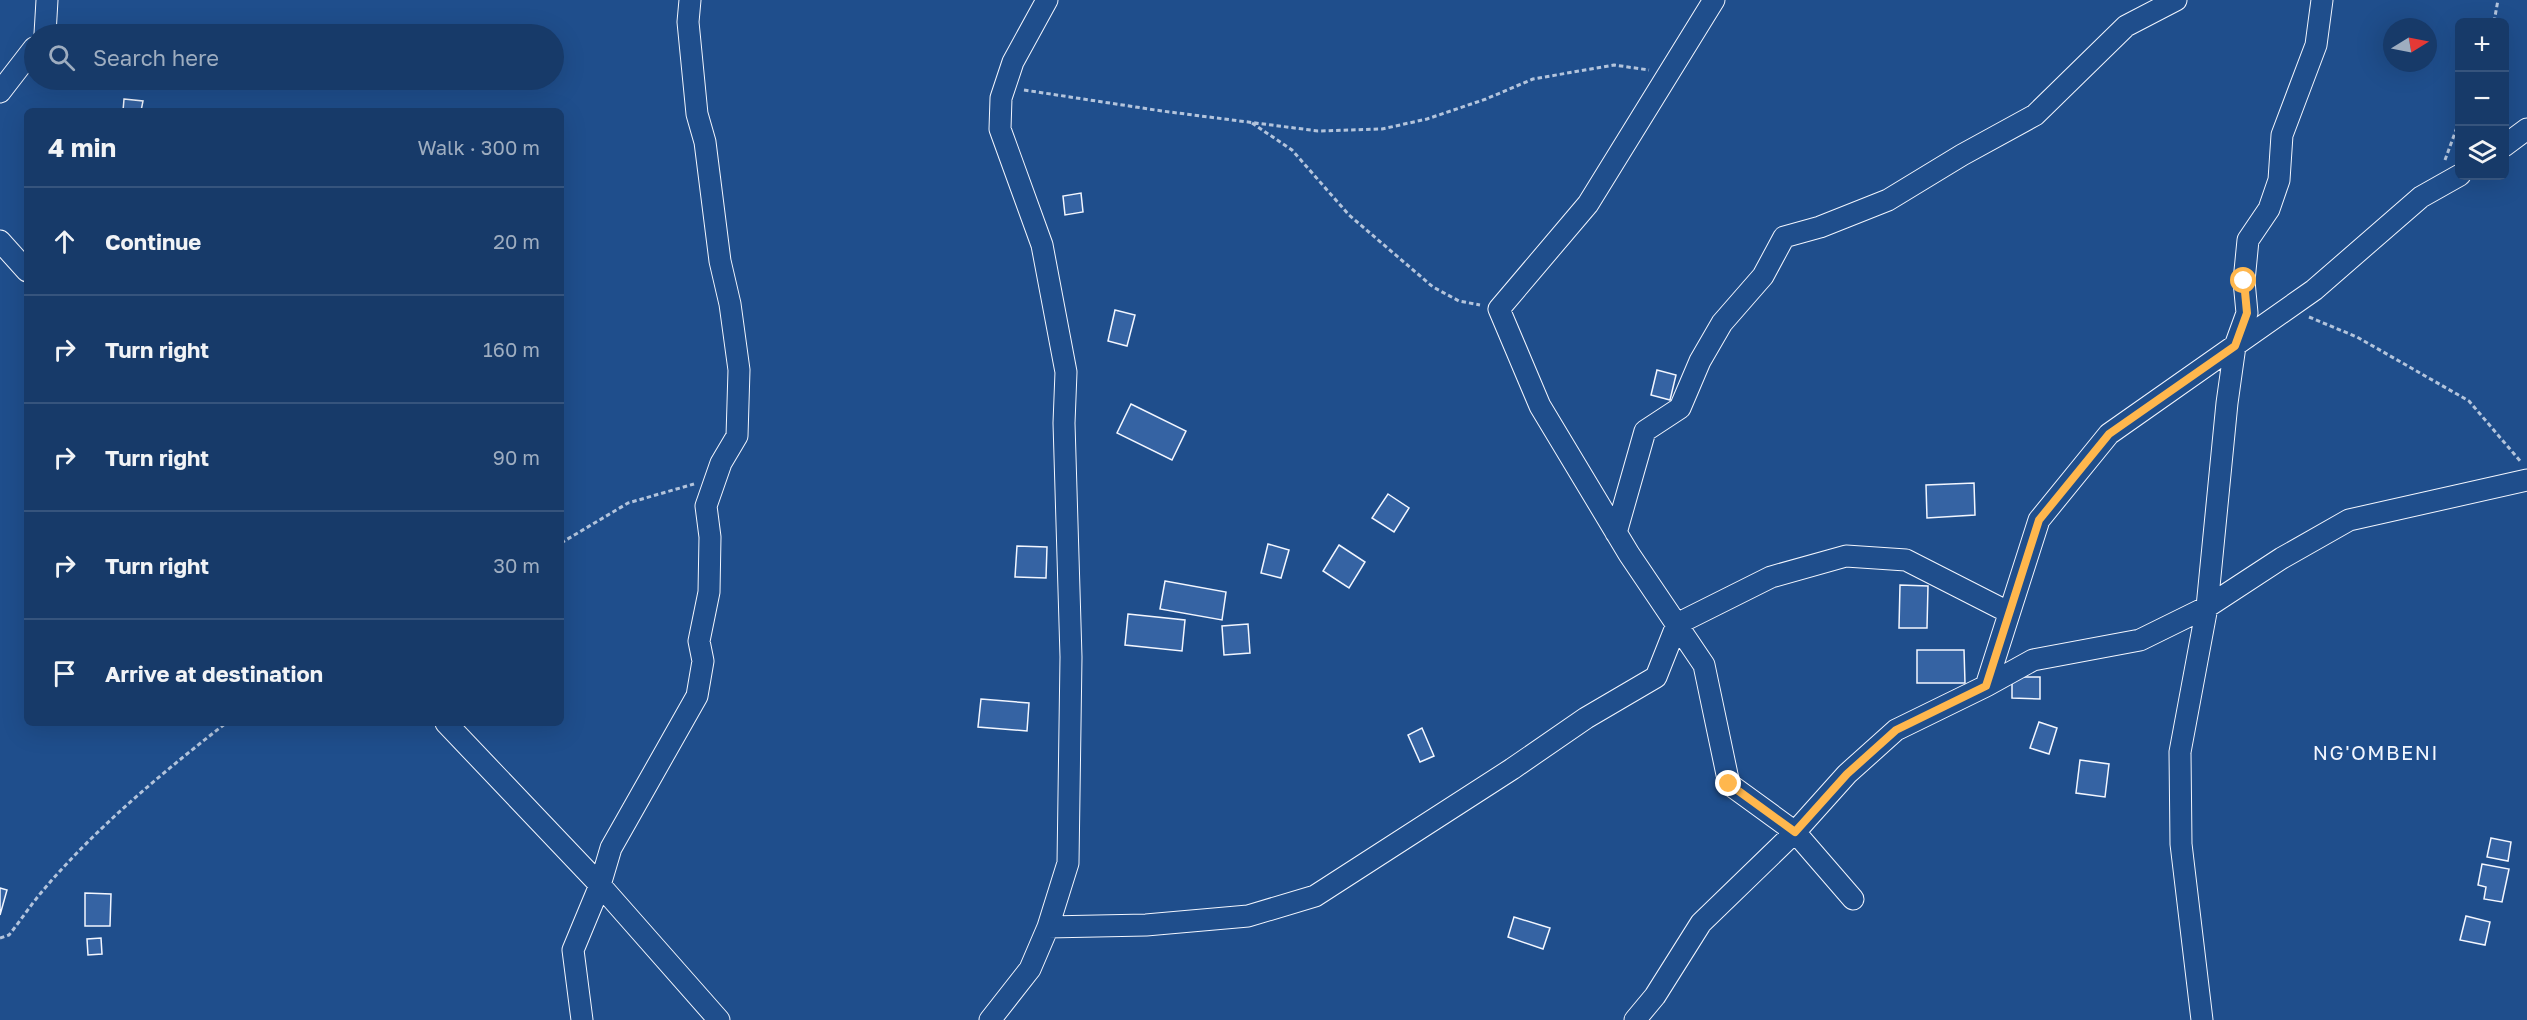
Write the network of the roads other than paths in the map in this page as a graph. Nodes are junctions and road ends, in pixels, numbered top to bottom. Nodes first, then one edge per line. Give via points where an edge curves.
1 (47, 0) edge
2 (690, 0) edge
3 (1047, 0) edge
4 (1714, 0) edge
5 (2176, 0) edge
6 (2322, 0) edge
7 (46, 24) edge
8 (24, 61) edge
9 (0, 92) edge
10 (2527, 129) edge
11 (2509, 143) edge
12 (2455, 178) edge
13 (0, 241) edge
14 (24, 268) edge
15 (2235, 346) junction
16 (2527, 480) edge
17 (1616, 533) junction
18 (2207, 607) junction
19 (2008, 612) junction
20 (1677, 624) junction
21 (1986, 686) junction
22 (449, 726) edge
23 (1795, 832) junction
24 (600, 885) junction
25 (1853, 899) dead end
26 (1048, 927) junction
27 (582, 1020) edge
28 (719, 1020) edge
29 (990, 1020) edge
30 (1635, 1020) edge
31 (2202, 1020) edge

1 - 7 street
2 - 24 street via 688,22 697,114 705,142 739,370 737,436 721,463 706,506 709,592 699,641 703,661 697,696 611,848
3 - 26 street via 1013,62 1001,98 1000,129 1042,245 1066,372 1071,657 1068,863
4 - 17 street via 1588,204 1499,309 1540,406
5 - 17 street via 2126,26 2035,115 1888,200 1784,237 1763,276 1722,323 1680,408 1645,431
6 - 15 street via 2316,45 2282,135 2279,180 2269,209 2248,240 2244,281 2247,313
8 - 9 street
10 - 11 street
12 - 15 street via 2421,197 2314,290
13 - 14 street
15 - 18 street
15 - 19 street via 2109,434 2039,520
16 - 18 street via 2349,520
17 - 20 street
18 - 21 street via 2140,640 2033,660
18 - 31 street via 2180,752 2181,844
19 - 20 street via 1906,560 1846,556 1771,577
19 - 21 street
20 - 23 street via 1704,665 1729,784
20 - 26 street via 1656,677 1586,718 1315,896 1248,916 1146,925
21 - 23 street via 1896,730 1847,774
22 - 24 street
23 - 25 street
23 - 30 street via 1701,923 1655,996
24 - 27 street via 573,950
24 - 28 street
26 - 29 street via 1030,969

